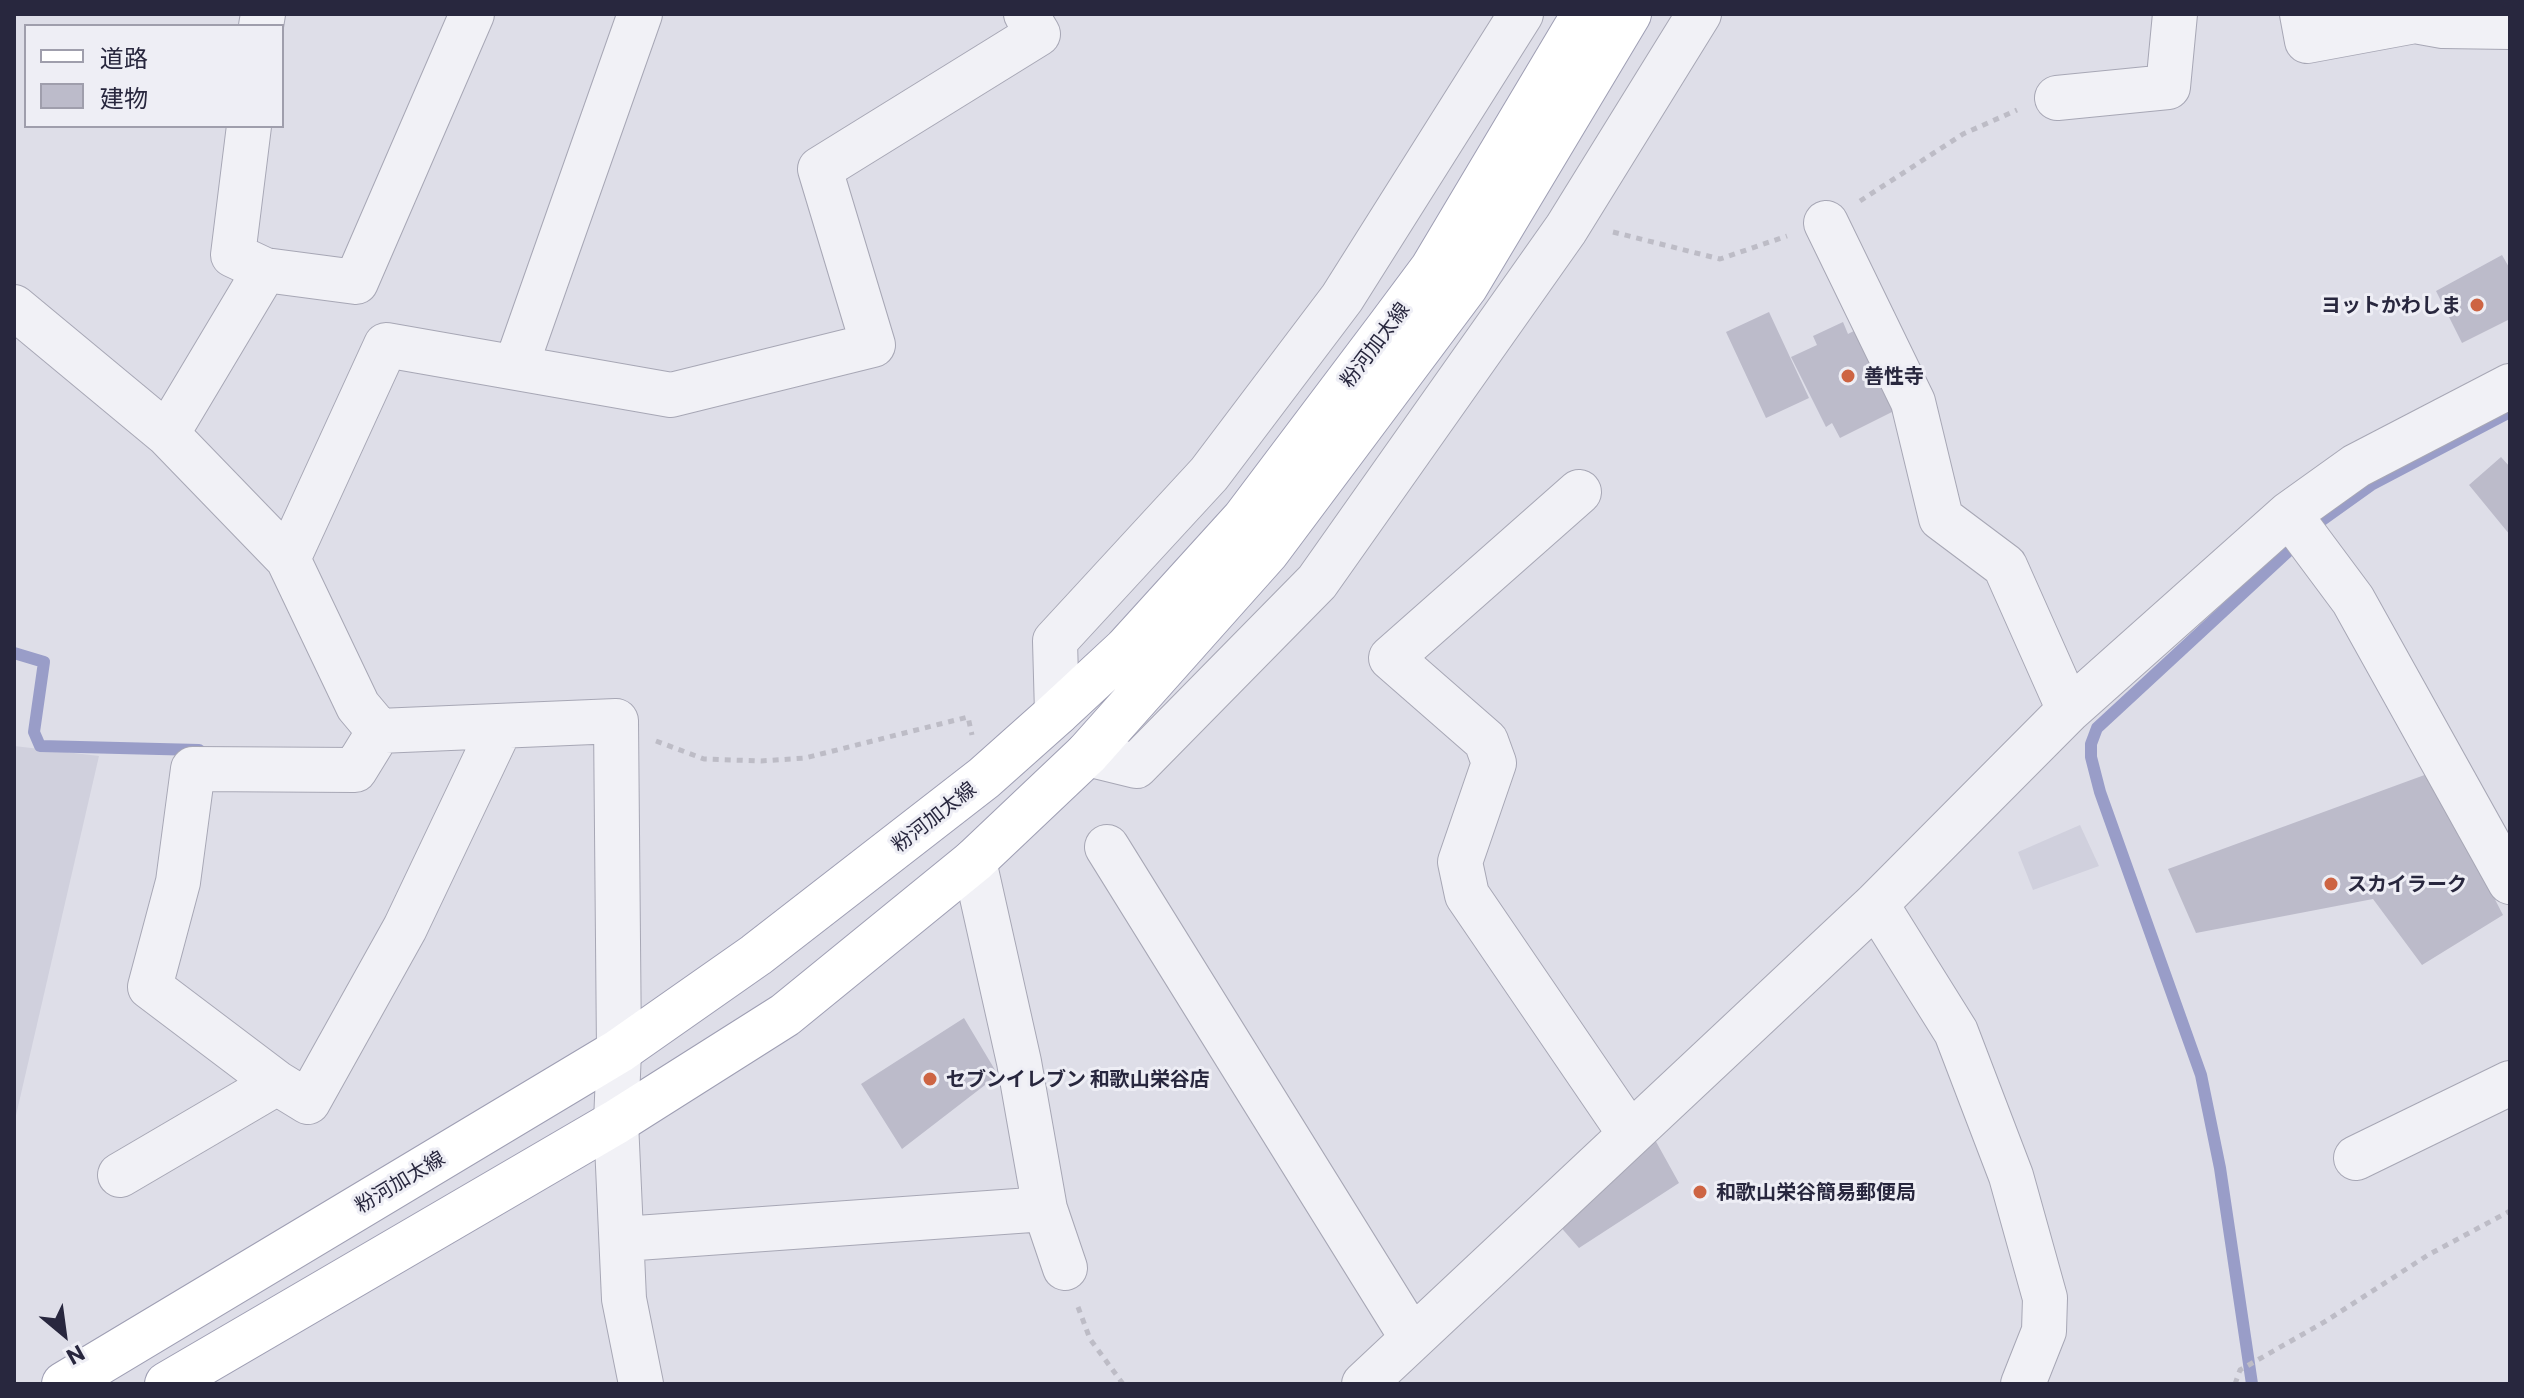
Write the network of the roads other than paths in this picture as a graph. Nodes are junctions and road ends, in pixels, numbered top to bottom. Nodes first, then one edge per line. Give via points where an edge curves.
1 (472, 14) edge
2 (640, 14) edge
3 (1026, 14) edge
4 (1521, 14) edge
5 (1584, 14) edge
6 (1629, 14) edge
7 (1699, 14) edge
8 (2175, 14) edge
9 (2302, 14) edge
10 (2510, 27) edge
11 (2057, 98) road end
12 (249, 128) edge
13 (1826, 223) road end
14 (265, 270) junction
15 (14, 307) edge
16 (1403, 340) junction
17 (516, 366) junction
18 (2510, 386) edge
19 (167, 434) junction
20 (1579, 492) dead end
21 (2300, 526) junction
22 (288, 559) junction
23 (2069, 710) junction
24 (1057, 713) junction
25 (501, 726) junction
26 (379, 731) junction
27 (1087, 754) junction
28 (1107, 847) dead end
29 (974, 861) junction
30 (2510, 882) edge
31 (1876, 904) junction
32 (619, 1051) junction
33 (277, 1083) junction
34 (2510, 1083) edge
35 (616, 1122) junction
36 (1630, 1134) junction
37 (2356, 1158) dead end
38 (120, 1175) dead end
39 (1045, 1209) junction
40 (623, 1239) junction
41 (1065, 1268) road end
42 (1412, 1338) junction
43 (64, 1384) edge
44 (167, 1384) edge
45 (641, 1384) edge
46 (1364, 1384) edge
47 (2023, 1384) edge

1 - 14 street via 356,282
2 - 17 street
3 - 17 street via 1038,34 820,169 873,345 671,395
4 - 24 street via 1342,298 1209,474 1055,641
5 - 16 main road, 粉河加太線 via 1432,269
6 - 16 main road, 粉河加太線 via 1466,286
7 - 27 street via 1566,229 1317,582 1136,766
8 - 11 street via 2168,87
9 - 10 street via 2307,41 2415,21
12 - 14 street via 233,255
13 - 23 street via 1913,402 1941,518 2005,566
14 - 19 street
15 - 19 street
16 - 24 main road, 粉河加太線 via 1126,649
16 - 27 main road, 粉河加太線 via 1267,552
17 - 22 street via 386,345
18 - 21 street via 2356,466
19 - 22 street
20 - 36 street via 1391,658 1486,741 1494,763 1460,862 1467,895
21 - 23 street
21 - 30 street via 2353,600
22 - 26 street via 358,706
23 - 31 street
24 - 32 main road, 粉河加太線 via 984,778 756,955
25 - 26 street
25 - 32 street via 616,721
25 - 33 street via 405,928 308,1102
26 - 33 street via 355,770 193,769 178,882 150,987
27 - 29 main road, 粉河加太線
28 - 42 street
29 - 35 main road, 粉河加太線 via 785,1015
29 - 39 street
31 - 36 street
31 - 47 street via 1956,1032 2011,1176 2045,1298 2044,1331
32 - 35 street
32 - 43 main road, 粉河加太線
33 - 38 street
34 - 37 street
35 - 40 street
35 - 44 main road, 粉河加太線
36 - 42 street
39 - 40 street
39 - 41 street
40 - 45 street via 624,1299
42 - 46 street

